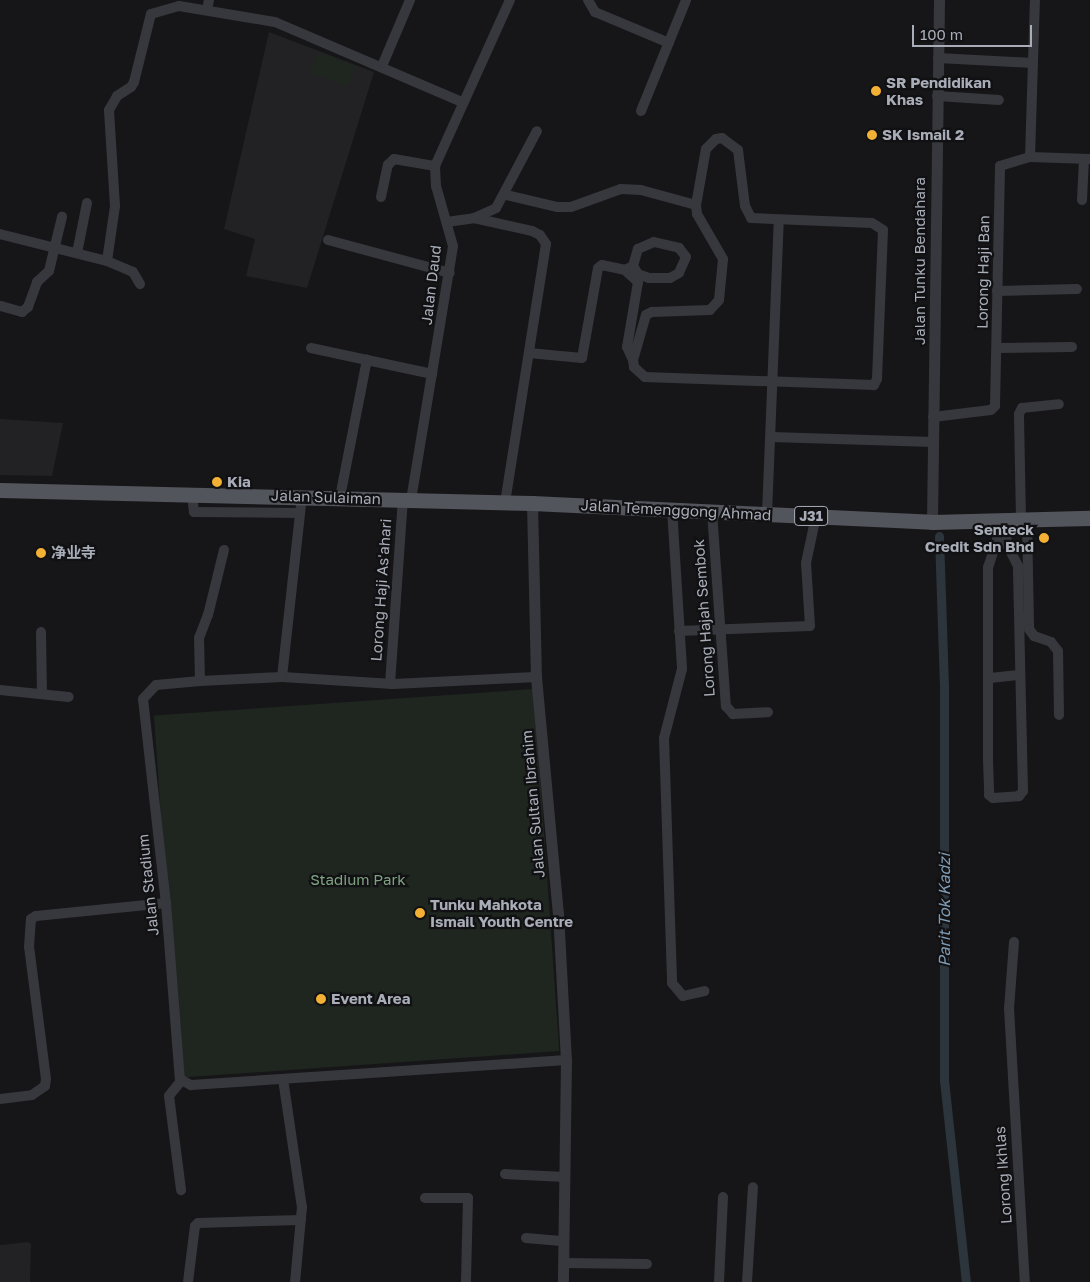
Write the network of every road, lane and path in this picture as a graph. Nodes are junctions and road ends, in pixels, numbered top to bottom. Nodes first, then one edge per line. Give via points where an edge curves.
1 (410, 0) edge
2 (510, 0) edge
3 (588, 0) edge
4 (686, 0) edge
5 (939, 0) edge
6 (1035, 0) edge
7 (208, 5) edge
8 (669, 43) junction
9 (938, 58) junction
10 (1032, 63) junction
11 (382, 66) junction
12 (937, 96) junction
13 (999, 100) dead end
14 (462, 102) junction
15 (641, 111) dead end
16 (537, 131) dead end
17 (1030, 157) junction
18 (1087, 159) edge
19 (435, 166) junction
20 (506, 195) junction
21 (381, 197) dead end
22 (1082, 200) dead end
23 (87, 203) dead end
24 (696, 205) junction
25 (62, 217) dead end
26 (474, 218) junction
27 (779, 221) junction
28 (447, 222) junction
29 (0, 234) edge
30 (328, 240) dead end
31 (55, 247) junction
32 (77, 253) junction
33 (107, 261) junction
34 (629, 268) junction
35 (450, 273) junction
36 (140, 284) dead end
37 (1077, 289) dead end
38 (997, 291) junction
39 (1, 306) dead end
40 (1072, 347) dead end
41 (310, 348) dead end
42 (997, 348) junction
43 (529, 353) junction
44 (366, 360) junction
45 (633, 360) junction
46 (432, 374) junction
47 (773, 382) junction
48 (1059, 404) dead end
49 (933, 418) junction
50 (771, 437) junction
51 (933, 442) junction
52 (0, 490) edge
53 (192, 494) junction
54 (240, 495) junction
55 (302, 496) junction
56 (340, 497) junction
57 (407, 499) junction
58 (505, 502) junction
59 (532, 502) junction
60 (672, 509) junction
61 (238, 510) junction
62 (712, 512) junction
63 (300, 513) junction
64 (767, 514) junction
65 (816, 516) junction
66 (1090, 518) edge
67 (1013, 520) junction
68 (932, 522) junction
69 (224, 550) dead end
70 (721, 628) junction
71 (679, 631) junction
72 (41, 632) dead end
73 (1020, 675) junction
74 (282, 677) junction
75 (536, 677) junction
76 (990, 678) junction
77 (200, 681) junction
78 (390, 684) junction
79 (0, 690) edge
80 (42, 694) junction
81 (69, 697) dead end
82 (768, 712) dead end
83 (1058, 716) dead end
84 (166, 903) junction
85 (1014, 942) dead end
86 (704, 991) dead end
87 (566, 1060) junction
88 (283, 1079) junction
89 (181, 1080) junction
90 (0, 1099) edge
91 (505, 1174) dead end
92 (565, 1177) junction
93 (753, 1187) dead end
94 (182, 1190) dead end
95 (723, 1197) dead end
96 (425, 1198) dead end
97 (301, 1220) junction
98 (526, 1238) dead end
99 (564, 1241) junction
100 (564, 1263) junction
101 (647, 1264) dead end
102 (188, 1282) edge
103 (295, 1282) edge
104 (466, 1282) edge
105 (563, 1282) edge
106 (719, 1282) edge
107 (747, 1282) edge
108 (1025, 1282) edge

1 - 11 street
2 - 14 street, Jalan Daud
3 - 8 street via 595,12
4 - 8 street
5 - 9 street, Jalan Tunku Bendahara
6 - 10 street
7 - 11 street via 275,22
7 - 33 street via 179,6 151,14 134,82 111,103 109,120 115,206
8 - 15 street
9 - 10 street
9 - 12 street, Jalan Tunku Bendahara
10 - 17 street
11 - 14 street
12 - 13 street
12 - 49 street, Jalan Tunku Bendahara
14 - 19 street, Jalan Daud
16 - 20 street
17 - 18 street, Lorong Haji Ban
17 - 38 street, Lorong Haji Ban via 1006,162 999,170
18 - 22 street
19 - 21 street via 394,159 388,165
19 - 28 street, Jalan Daud via 436,186
20 - 24 street via 557,207 571,207 621,189 641,190
20 - 26 street via 496,208
23 - 32 street
24 - 27 street via 706,149 716,139 722,138 738,150 746,212 757,220
24 - 45 street via 697,214 723,259 719,300 710,310 652,312 646,315
25 - 31 street
26 - 28 street
26 - 43 street via 532,231 540,235 546,244
27 - 47 street
27 - 47 street via 878,225 883,235 881,293 877,379 874,385
28 - 35 street, Jalan Daud via 453,246
29 - 31 street
30 - 35 street
31 - 32 street
31 - 39 street via 49,271 37,282 28,307 22,312
32 - 33 street
33 - 36 street via 133,272
34 - 34 street via 638,249 654,242 679,248 686,257 679,273 670,278 649,278
34 - 43 street via 602,265 595,270 582,358
34 - 45 street via 638,282 627,347
35 - 46 street, Jalan Daud
37 - 38 street
38 - 42 street, Lorong Haji Ban
40 - 42 street
41 - 44 street
42 - 49 street, Lorong Haji Ban via 995,406 991,410
43 - 58 street
44 - 46 street
44 - 56 street
45 - 47 street via 638,373 645,377
46 - 57 street, Jalan Daud
47 - 50 street
48 - 67 street via 1022,408 1019,414
49 - 51 street, Jalan Tunku Bendahara
50 - 51 street
50 - 64 street
51 - 68 street, Jalan Tunku Bendahara
52 - 53 main road, Jalan Sulaiman / J31
53 - 54 main road, Jalan Sulaiman / J31
53 - 61 street via 192,511
54 - 55 main road, Jalan Sulaiman / J31
54 - 61 street
55 - 56 main road, Jalan Sulaiman / J31
55 - 63 street
56 - 57 main road, Jalan Sulaiman / J31
57 - 58 main road, Jalan Sulaiman / J31
57 - 78 street, Lorong Haji As'ahari
58 - 59 main road, Jalan Sulaiman / J31
59 - 60 main road, Jalan Temenggong Ahmad / J31
59 - 75 street, Jalan Sultan Ibrahim
60 - 62 main road, Jalan Temenggong Ahmad / J31
60 - 71 street
61 - 63 street
62 - 64 main road, Jalan Temenggong Ahmad / J31
62 - 70 street, Lorong Hajah Sembok
63 - 74 street
64 - 65 main road, Jalan Temenggong Ahmad / J31
65 - 68 main road, Jalan Temenggong Ahmad / J31
65 - 70 street via 806,563 810,626
66 - 67 main road, Jalan Temenggong Ahmad / J31
67 - 68 main road, Jalan Temenggong Ahmad / J31
67 - 73 street via 1007,544 1018,566
67 - 76 street via 997,540 988,566
67 - 83 street via 1029,629 1034,636 1051,642 1058,651
69 - 77 street via 199,638
70 - 71 street
70 - 82 street, Lorong Hajah Sembok via 729,712
71 - 86 street via 681,675 664,738 672,983 684,996
72 - 80 street
73 - 76 street
73 - 76 street via 1023,791 1018,796 993,798 989,795
74 - 77 street, Jalan Stadium
74 - 78 street, Jalan Stadium
75 - 78 street, Jalan Stadium
75 - 87 street, Jalan Sultan Ibrahim via 558,913
77 - 84 street, Jalan Stadium via 156,686 143,699
79 - 80 street
80 - 81 street
84 - 89 street, Jalan Stadium
84 - 90 street via 31,919 29,947 45,1086 32,1095
85 - 108 street, Lorong Ikhlas via 1009,980 1011,1066
87 - 88 street
87 - 92 street, Jalan Sultan Ibrahim
88 - 89 street via 191,1085
88 - 97 street via 301,1183
89 - 94 street via 169,1096
91 - 92 street
92 - 99 street, Jalan Sultan Ibrahim
93 - 107 street
95 - 106 street
96 - 104 street via 468,1198
97 - 102 street via 198,1222
97 - 103 street
98 - 99 street
99 - 100 street, Jalan Sultan Ibrahim
100 - 101 street
100 - 105 street, Jalan Sultan Ibrahim

